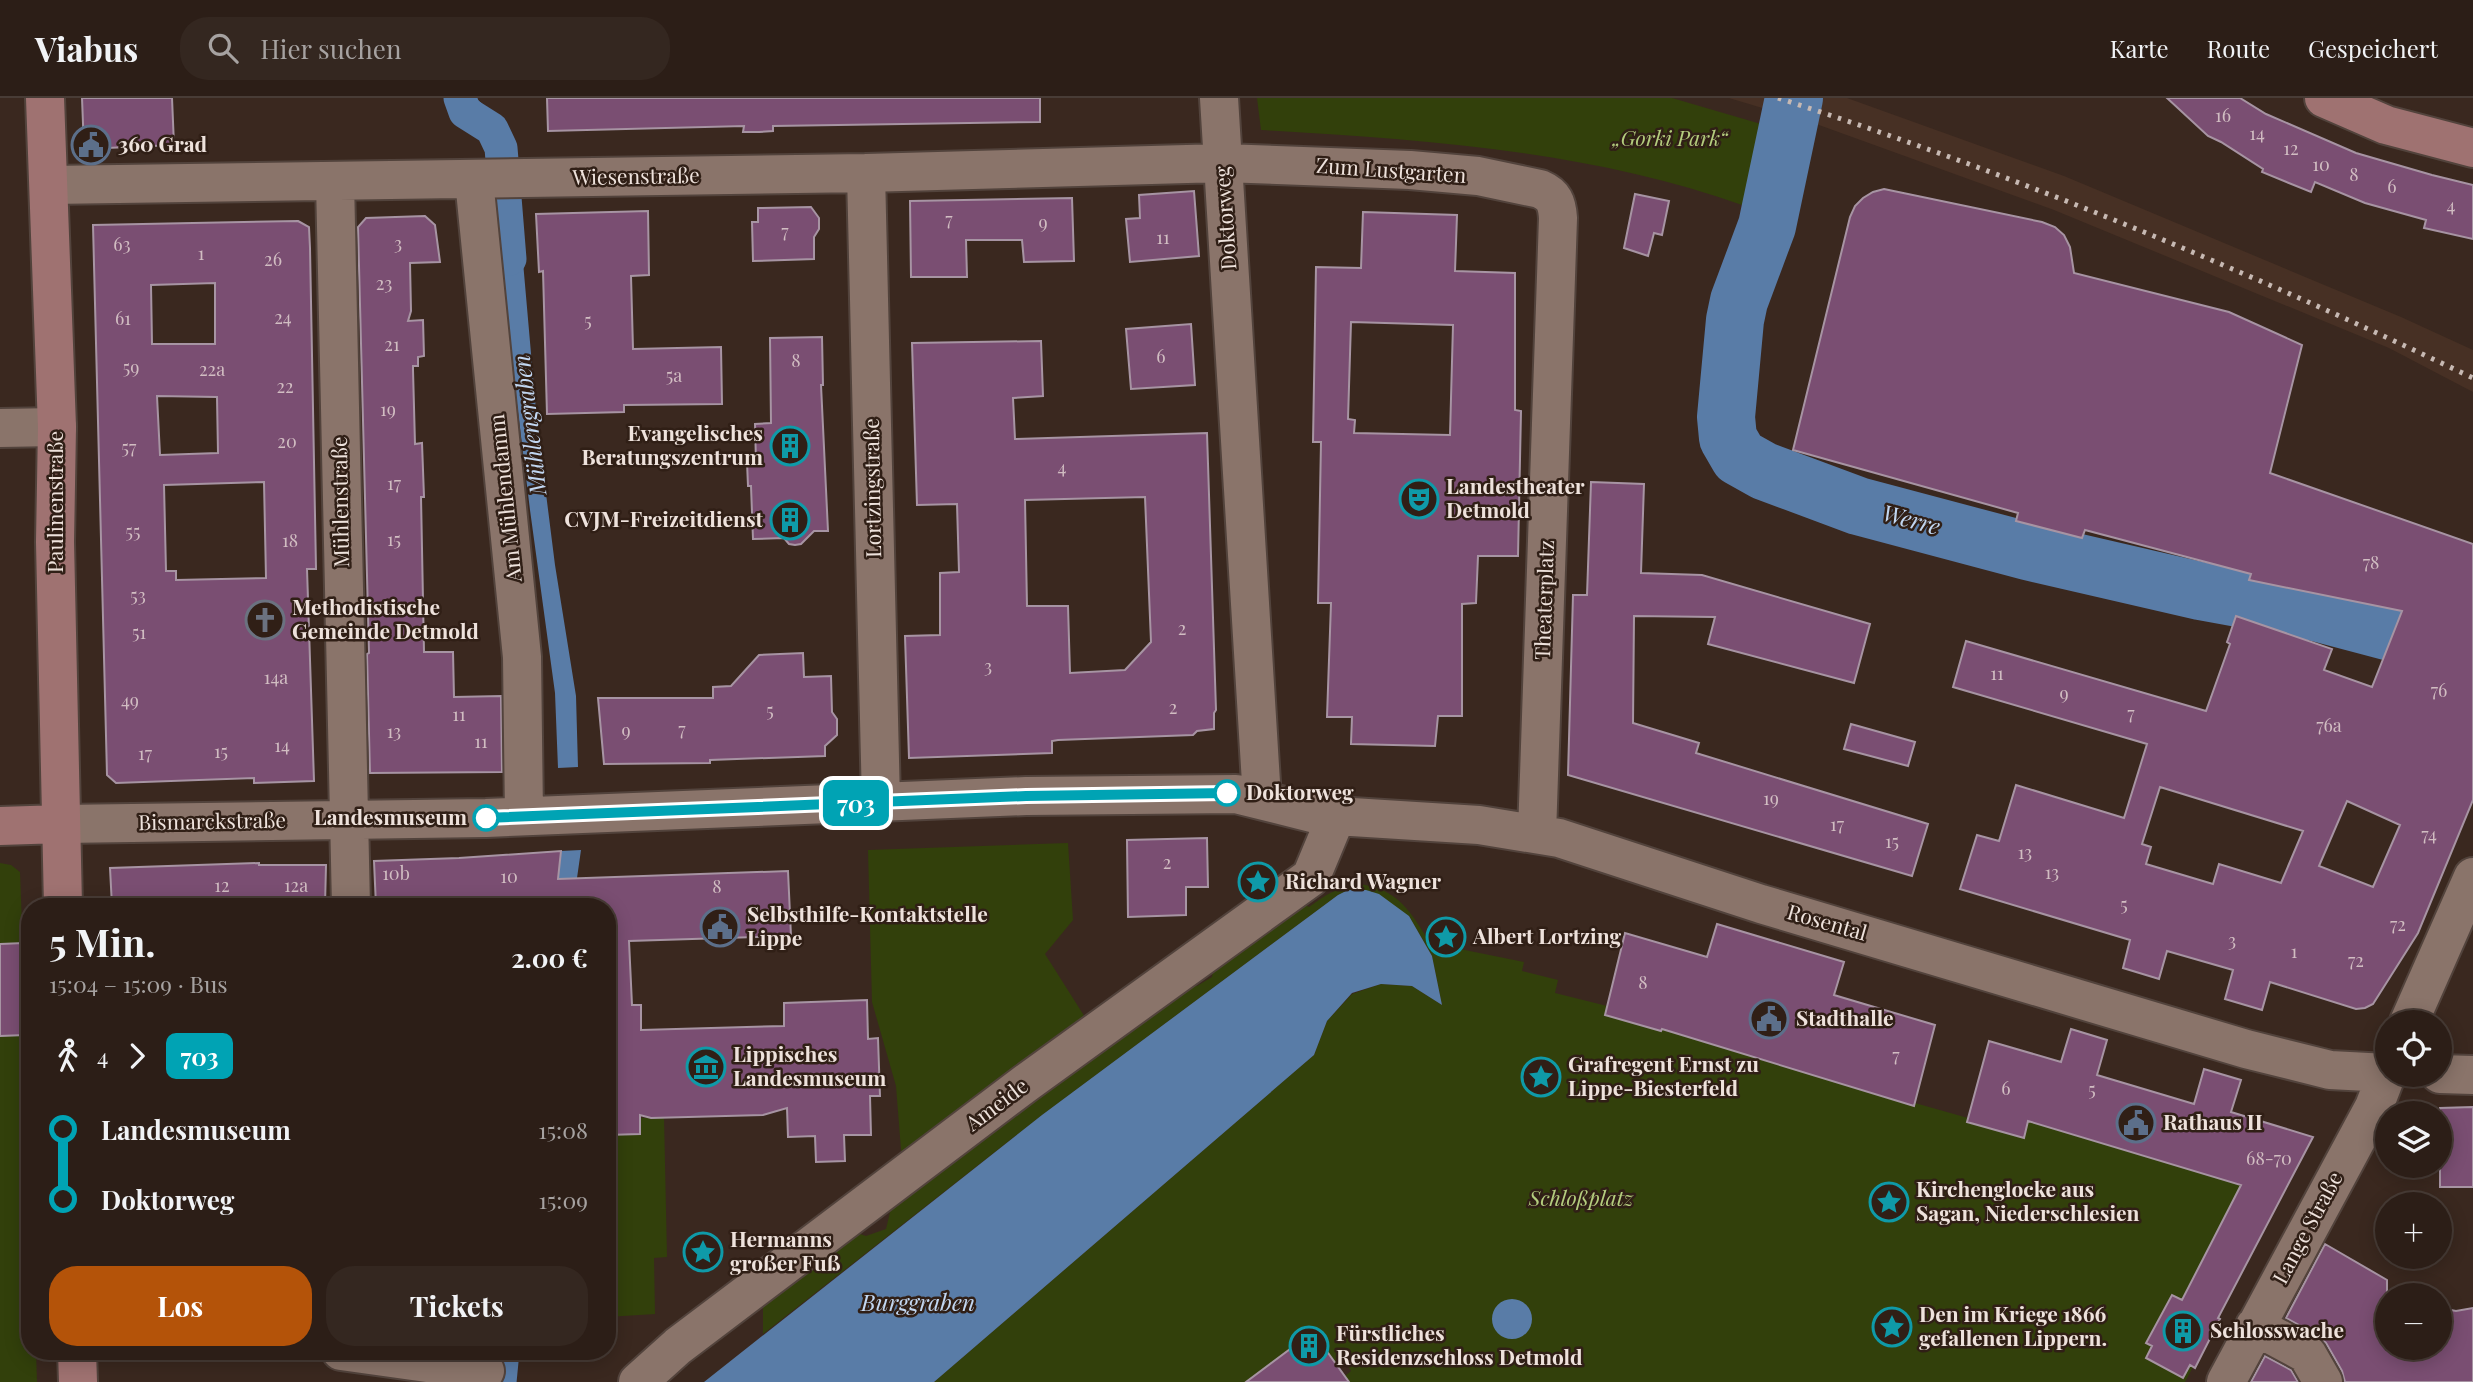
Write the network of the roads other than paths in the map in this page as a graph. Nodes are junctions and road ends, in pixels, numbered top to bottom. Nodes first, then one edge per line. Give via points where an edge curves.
1 (45, 98) edge
2 (1219, 98) edge
3 (2325, 98) edge
4 (2473, 148) edge
5 (1223, 163) junction
6 (866, 173) junction
7 (494, 180) junction
8 (335, 181) junction
9 (49, 185) junction
10 (1555, 199) joint
11 (57, 427) junction
12 (0, 428) edge
13 (1262, 799) junction
14 (881, 802) junction
15 (524, 816) junction
16 (1336, 817) junction
17 (348, 820) junction
18 (61, 824) junction
19 (0, 826) edge
20 (1537, 834) junction
21 (2473, 877) edge
22 (63, 898) edge
23 (351, 898) edge
24 (2414, 1010) edge
25 (2375, 1072) edge
26 (2452, 1074) edge
27 (2473, 1075) edge
28 (2382, 1087) edge
29 (2267, 1332) junction
30 (77, 1360) edge
31 (410, 1360) edge
32 (485, 1371) dead end
33 (78, 1382) edge
34 (638, 1382) edge
35 (2225, 1382) edge
36 (2323, 1382) edge

1 - 9 main road, Paulinenstraße
2 - 5 street, Doktorweg
3 - 4 main road via 2386,125
5 - 6 street, Wiesenstraße
5 - 10 street, Zum Lustgarten via 1478,176 1540,189
5 - 13 street, Doktorweg
6 - 7 street, Wiesenstraße
6 - 14 street, Lortzingstraße
7 - 8 street, Wiesenstraße
7 - 15 street, Am Mühlendamm via 522,657
8 - 9 street, Wiesenstraße
8 - 17 street, Mühlenstraße
9 - 11 main road, Paulinenstraße
10 - 20 street, Theaterplatz via 1558,218
11 - 12 street
11 - 18 main road, Paulinenstraße
13 - 14 street, Bismarckstraße via 1208,793
13 - 16 street, Rosental
14 - 15 street, Bismarckstraße
15 - 17 street, Bismarckstraße
16 - 20 street, Rosental via 1479,824
16 - 34 street, Ameide via 1311,877 1005,1098 678,1346
17 - 18 street, Bismarckstraße
17 - 23 street, Mühlenstraße
18 - 19 main road, Bismarckstraße
18 - 22 main road, Paulinenstraße
20 - 25 street, Rosental via 1579,843 1761,904 2246,1049 2330,1070
21 - 24 street
26 - 27 street
28 - 29 street, Lange Straße
29 - 35 street, Lange Straße
29 - 36 street via 2307,1354
30 - 33 main road
31 - 32 street

